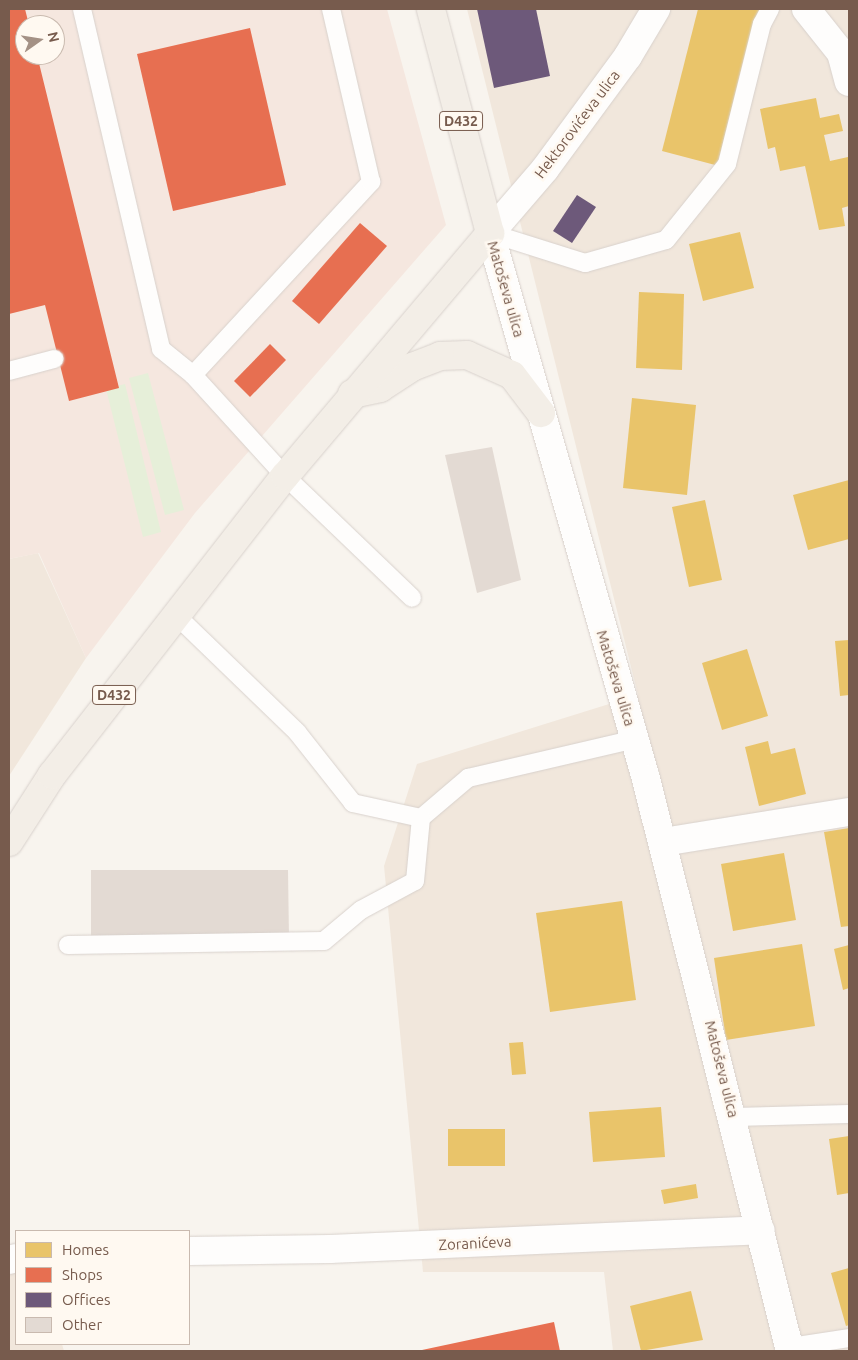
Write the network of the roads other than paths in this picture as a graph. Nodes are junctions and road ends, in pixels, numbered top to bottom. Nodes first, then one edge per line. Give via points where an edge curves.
1 (82, 9) edge
2 (331, 9) edge
3 (431, 9) edge
4 (656, 9) edge
5 (770, 9) edge
6 (806, 9) edge
7 (849, 82) edge
8 (490, 233) junction
9 (54, 358) dead end
10 (9, 371) edge
11 (193, 375) junction
12 (352, 394) junction
13 (541, 413) junction
14 (286, 476) junction
15 (412, 598) dead end
16 (176, 615) junction
17 (635, 739) junction
18 (849, 812) edge
19 (421, 818) junction
20 (9, 842) edge
21 (663, 842) junction
22 (68, 945) dead end
23 (849, 1114) edge
24 (734, 1117) junction
25 (761, 1230) junction
26 (190, 1251) edge
27 (849, 1338) edge
28 (790, 1349) edge

1 - 11 lane via 161,349
2 - 11 lane via 371,182
3 - 8 main road, Matoševa ulica / D432
4 - 8 main road, Hektorovićeva ulica via 628,56 545,169
5 - 8 lane via 727,164 666,240 585,263
6 - 7 main road via 841,52
8 - 12 main road, D432
8 - 13 main road, Matoševa ulica
9 - 10 lane
11 - 14 lane
12 - 13 main road via 380,388 412,367 440,356 466,355 512,375
12 - 14 main road, D432
13 - 17 main road, Matoševa ulica
14 - 15 lane
14 - 16 main road, D432
16 - 19 lane via 297,732 353,803
16 - 20 main road, D432 via 52,774
17 - 19 lane via 468,778
17 - 21 main road, Matoševa ulica
18 - 21 main road
19 - 22 lane via 415,881 361,910 324,941
21 - 24 main road, Matoševa ulica
23 - 24 lane
24 - 25 main road, Matoševa ulica
25 - 26 main road, Zoranićeva via 330,1250
25 - 28 main road, Matoševa ulica
27 - 28 lane

